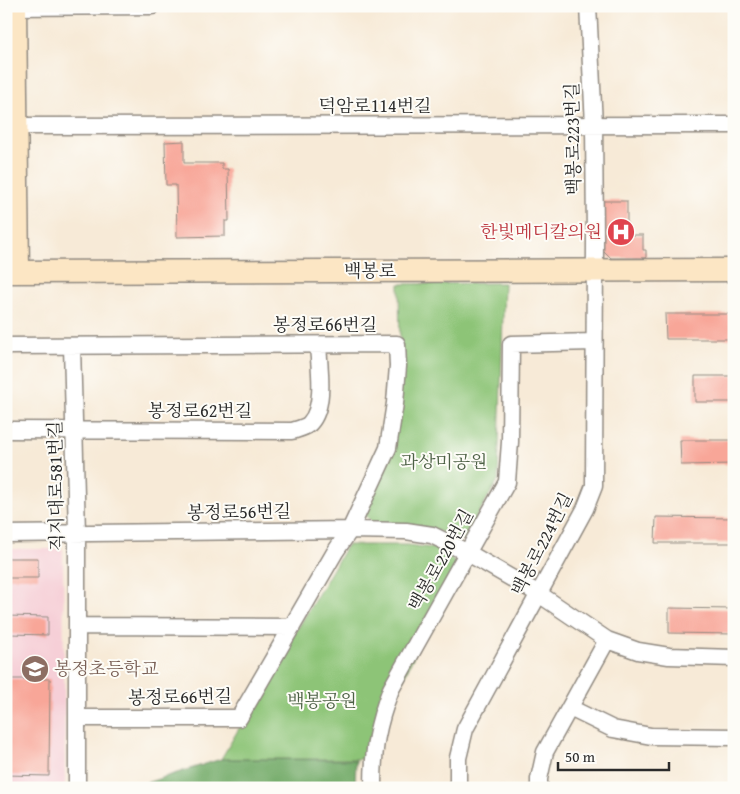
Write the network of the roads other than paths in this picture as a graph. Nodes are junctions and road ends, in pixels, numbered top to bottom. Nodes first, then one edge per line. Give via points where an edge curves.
1 (152, 6) edge
2 (588, 6) edge
3 (12, 7) edge
4 (594, 125) junction
5 (734, 125) edge
6 (11, 126) edge
7 (734, 270) edge
8 (595, 271) junction
9 (12, 272) edge
10 (594, 342) junction
11 (318, 345) junction
12 (6, 346) edge
13 (72, 346) junction
14 (6, 430) edge
15 (75, 430) junction
16 (350, 530) junction
17 (6, 534) edge
18 (77, 534) junction
19 (468, 553) junction
20 (540, 594) junction
21 (77, 626) junction
22 (292, 627) junction
23 (607, 640) junction
24 (734, 658) edge
25 (570, 708) junction
26 (77, 718) junction
27 (734, 737) edge
28 (77, 788) edge
29 (373, 788) edge
30 (458, 788) edge
31 (539, 788) edge

1 - 3 street
2 - 4 street, 백봉로223번길
3 - 6 street
4 - 5 street, 덕암로114번길
4 - 6 street, 덕암로114번길
4 - 8 street, 백봉로223번길
6 - 9 street
7 - 8 street, 백봉로
8 - 9 street, 백봉로
8 - 10 street, 백봉로224번길
10 - 19 street, 백봉로220번길 via 511,344 507,482
10 - 20 street, 백봉로224번길 via 594,486
11 - 13 street, 봉정로66번길
11 - 15 street, 봉정로62번길 via 318,410 310,425 292,431
11 - 16 street, 봉정로66번길 via 397,344 395,403 388,448
12 - 13 street, 봉정로66번길
13 - 15 street, 직지대로581번길
14 - 15 street, 봉정로62번길
15 - 18 street, 직지대로581번길
16 - 18 street, 봉정로56번길
16 - 19 street, 봉정로56번길 via 432,535
16 - 22 street, 봉정로66번길
17 - 18 street, 봉정로56번길
18 - 21 street, 직지대로581번길
19 - 20 street, 봉정로56번길
19 - 29 street, 백봉로220번길 via 391,689 375,742
20 - 23 street, 봉정로56번길
20 - 30 street, 백봉로224번길 via 465,729 458,758
21 - 22 street
21 - 26 street, 직지대로581번길
22 - 26 street, 봉정로66번길 via 239,718
23 - 24 street, 봉정로56번길 via 638,651 669,656
23 - 25 street
25 - 27 street via 612,729 651,736
25 - 31 street via 545,752
26 - 28 street, 직지대로581번길

